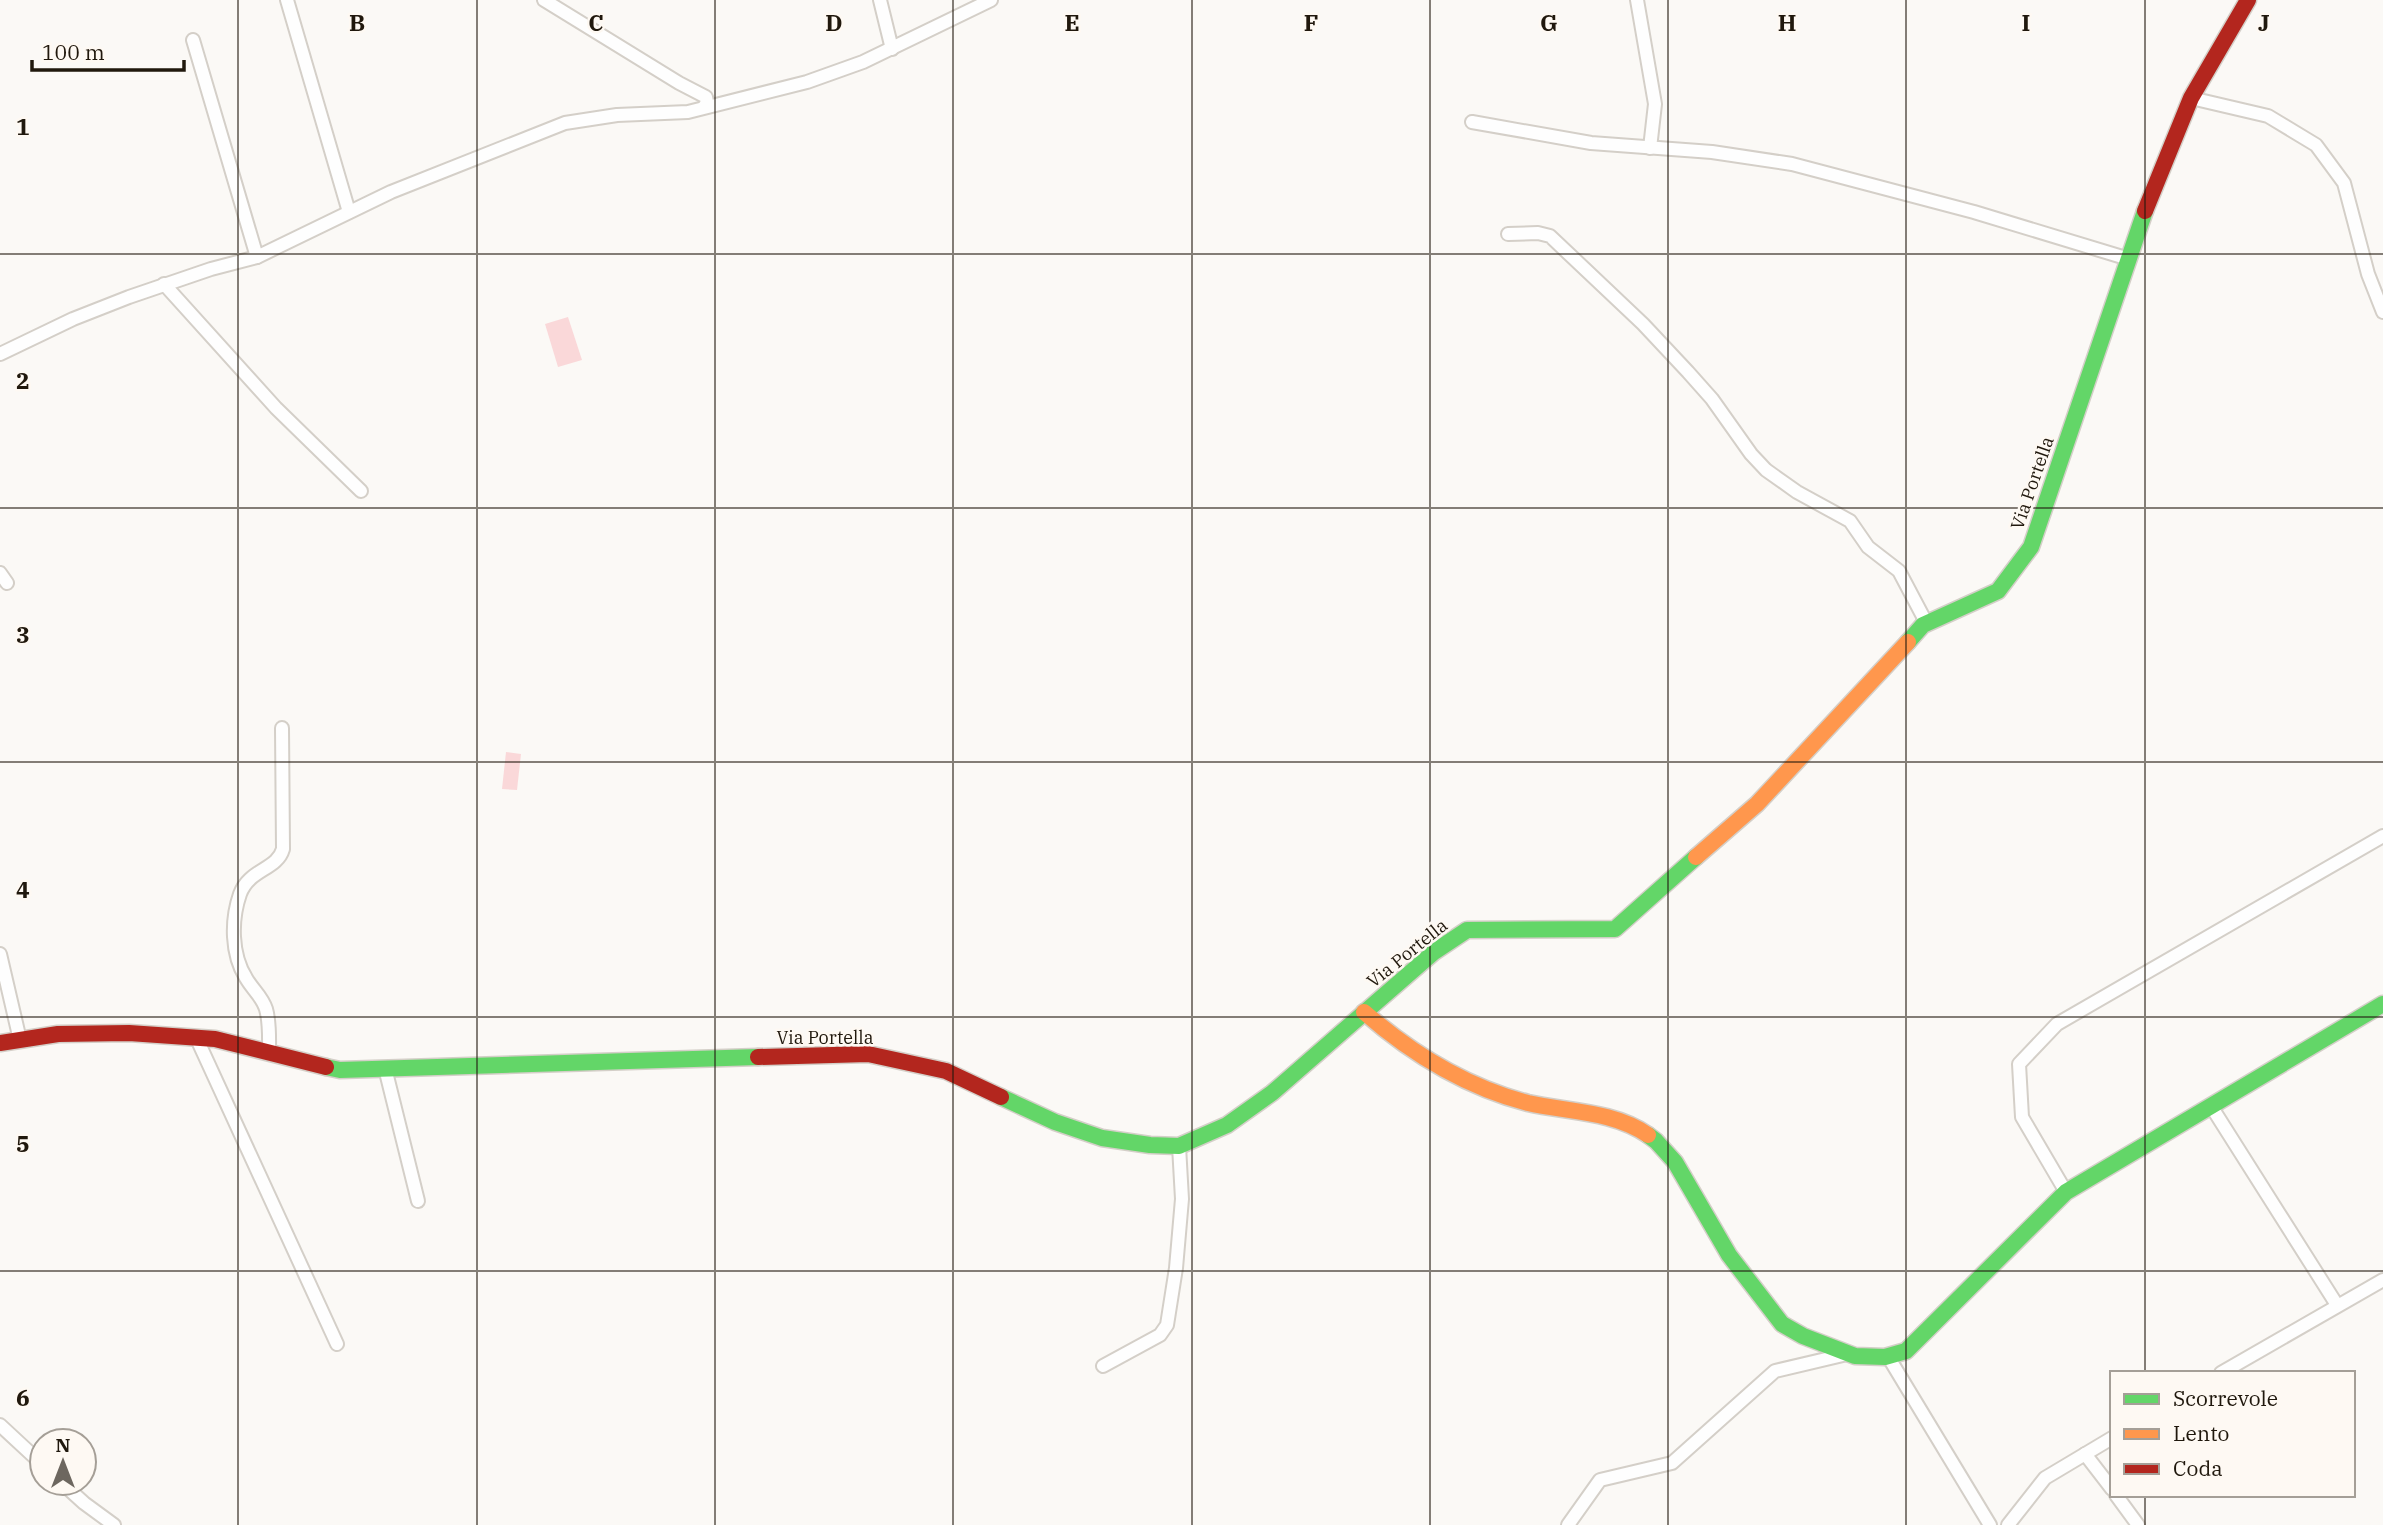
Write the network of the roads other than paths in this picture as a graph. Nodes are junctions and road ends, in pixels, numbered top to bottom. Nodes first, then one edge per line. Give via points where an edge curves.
1 (287, 0) edge
2 (544, 0) edge
3 (880, 0) edge
4 (991, 0) edge
5 (1637, 0) edge
6 (2248, 0) edge
7 (193, 40) dead end
8 (892, 49) junction
9 (2191, 98) junction
10 (704, 107) junction
11 (1472, 122) dead end
12 (1650, 148) junction
13 (349, 212) junction
14 (1508, 234) dead end
15 (257, 257) junction
16 (2129, 259) junction
17 (164, 284) junction
18 (2383, 312) edge
19 (0, 354) edge
20 (361, 491) dead end
21 (1927, 624) junction
22 (282, 728) dead end
23 (2383, 836) edge
24 (0, 954) edge
25 (2383, 1004) edge
26 (1364, 1012) junction
27 (197, 1039) junction
28 (20, 1040) junction
29 (0, 1043) edge
30 (270, 1052) junction
31 (385, 1068) junction
32 (2211, 1106) junction
33 (1179, 1146) junction
34 (2066, 1192) junction
35 (418, 1201) dead end
36 (2383, 1280) edge
37 (2337, 1306) junction
38 (337, 1344) dead end
39 (1843, 1354) junction
40 (1889, 1358) junction
41 (1103, 1366) dead end
42 (2224, 1371) edge
43 (0, 1425) edge
44 (2110, 1439) edge
45 (28, 1451) edge
46 (2085, 1454) junction
47 (2110, 1486) edge
48 (77, 1497) edge
49 (2117, 1497) edge
50 (114, 1525) edge
51 (1568, 1525) edge
52 (1990, 1525) edge
53 (2008, 1525) edge
54 (2138, 1525) edge

1 - 13 street
2 - 10 street via 706,97
3 - 8 street
4 - 8 street
5 - 12 street via 1655,104
6 - 9 street, Via Portella
7 - 15 street
8 - 10 street via 807,82
9 - 16 street, Via Portella
9 - 18 street via 2268,116 2316,145 2344,183
10 - 13 street via 565,123
11 - 12 street via 1591,143
12 - 16 street via 1792,164
13 - 15 street
14 - 21 street via 1549,236 1688,372 1766,470 1850,520 1868,547 1899,571
15 - 17 street
16 - 21 street, Via Portella via 2031,547 1998,591
17 - 19 street via 73,319
17 - 20 street via 276,408
21 - 26 street, Via Portella via 1757,804 1615,929 1467,930
22 - 30 street via 284,849 267,868 252,875 240,893 234,923 240,967 267,1011
23 - 34 street via 2057,1024 2019,1064 2022,1117
24 - 28 street
25 - 32 street
26 - 33 street, Via Portella via 1272,1093 1227,1125
26 - 39 street via 1393,1039 1462,1079 1528,1102 1630,1125 1654,1139 1672,1158 1720,1241 1783,1325
27 - 28 street, Via Portella via 129,1033 58,1034
27 - 30 street, Via Portella
27 - 38 street
28 - 29 street, Via Portella
30 - 31 street, Via Portella via 340,1070
31 - 33 street, Via Portella via 868,1054 946,1071 1055,1122 1102,1138
31 - 35 street
32 - 34 street
32 - 37 street
33 - 41 street via 1182,1199 1167,1325 1160,1335
34 - 40 street via 1906,1351
36 - 37 street
37 - 42 street
39 - 40 street
39 - 51 street via 1775,1371 1672,1463 1600,1480
40 - 52 street
43 - 45 street
44 - 46 street
46 - 47 street
46 - 53 street via 2045,1478
48 - 50 street
49 - 54 street

